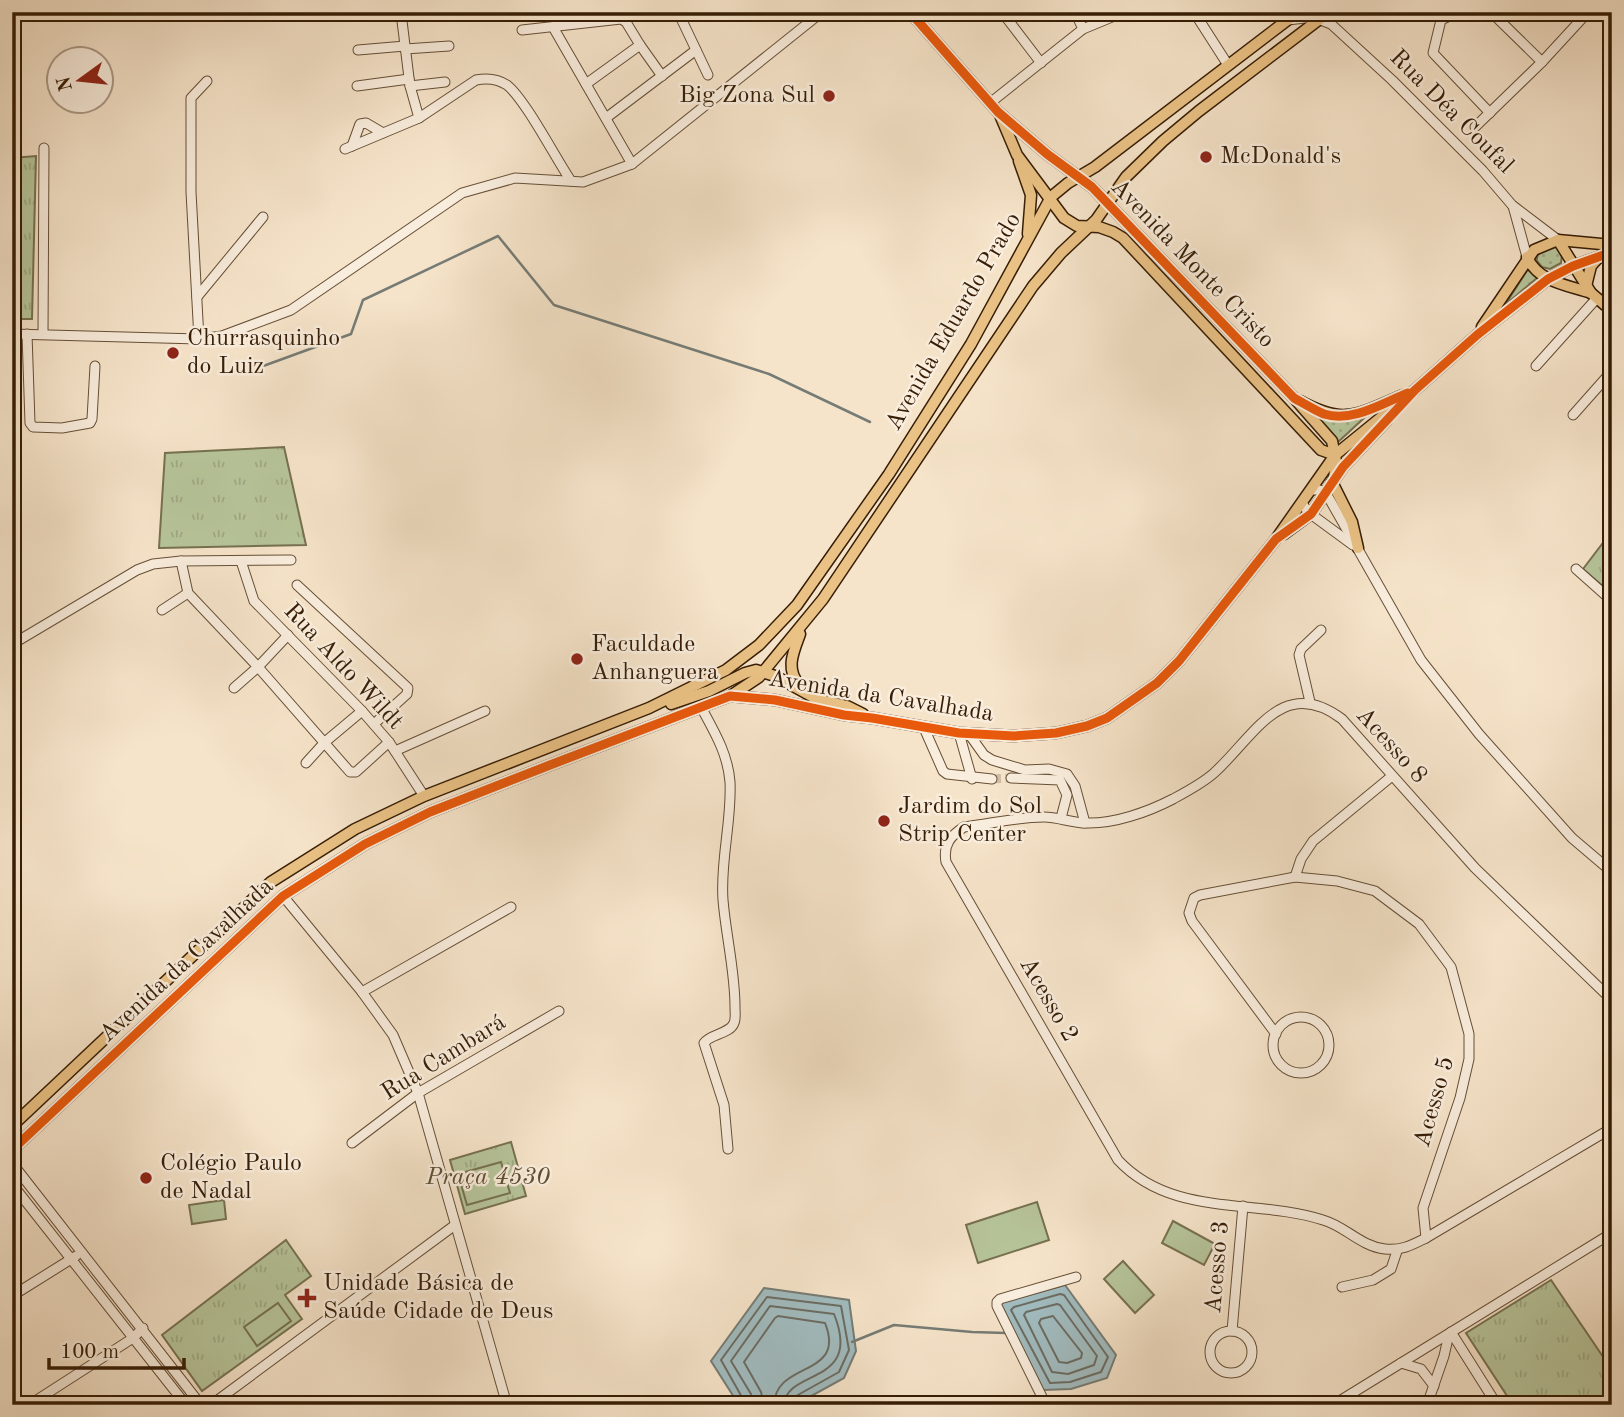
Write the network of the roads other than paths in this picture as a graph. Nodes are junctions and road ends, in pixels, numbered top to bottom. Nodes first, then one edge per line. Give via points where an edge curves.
1 (678, 12) edge
2 (822, 12) edge
3 (910, 12) edge
4 (1002, 12) edge
5 (1075, 12) edge
6 (1124, 12) edge
7 (1195, 12) edge
8 (1298, 12) edge
9 (1458, 12) edge
10 (1491, 12) edge
11 (1588, 12) edge
12 (1325, 15) edge
13 (1287, 20) junction
14 (402, 21) dead end
15 (553, 27) junction
16 (1083, 29) junction
17 (522, 30) dead end
18 (640, 45) junction
19 (449, 46) dead end
20 (405, 48) junction
21 (358, 50) dead end
22 (696, 50) junction
23 (1542, 62) junction
24 (1041, 64) junction
25 (1227, 65) junction
26 (708, 75) dead end
27 (662, 76) junction
28 (207, 81) dead end
29 (409, 82) junction
30 (445, 82) dead end
31 (586, 84) junction
32 (357, 86) dead end
33 (994, 107) junction
34 (1490, 113) junction
35 (419, 118) junction
36 (606, 118) junction
37 (1475, 127) dead end
38 (383, 133) junction
39 (44, 148) dead end
40 (1017, 155) junction
41 (632, 164) junction
42 (1078, 177) junction
43 (571, 181) junction
44 (1051, 197) junction
45 (1106, 203) junction
46 (1512, 205) junction
47 (264, 217) dead end
48 (1087, 228) junction
49 (1028, 236) junction
50 (1558, 240) junction
51 (1612, 245) edge
52 (1612, 252) edge
53 (1600, 256) junction
54 (1527, 257) junction
55 (1573, 266) junction
56 (1548, 279) junction
57 (1591, 292) junction
58 (197, 297) junction
59 (1612, 311) edge
60 (12, 334) edge
61 (27, 334) junction
62 (43, 334) junction
63 (1477, 335) junction
64 (199, 339) junction
65 (95, 366) dead end
66 (1535, 366) dead end
67 (1612, 371) edge
68 (1415, 390) junction
69 (1294, 398) junction
70 (1573, 415) dead end
71 (1382, 425) junction
72 (1335, 455) junction
73 (1333, 481) junction
74 (1311, 490) junction
75 (1326, 493) junction
76 (1302, 503) junction
77 (1311, 514) junction
78 (1276, 539) junction
79 (1358, 548) junction
80 (181, 561) junction
81 (241, 561) junction
82 (291, 561) dead end
83 (1576, 569) dead end
84 (297, 585) dead end
85 (188, 593) junction
86 (1612, 601) edge
87 (162, 610) dead end
88 (804, 624) junction
89 (1321, 629) dead end
90 (288, 635) junction
91 (16, 642) dead end
92 (258, 667) junction
93 (764, 671) junction
94 (234, 688) dead end
95 (807, 693) junction
96 (730, 696) junction
97 (1310, 702) junction
98 (701, 707) junction
99 (649, 708) junction
100 (362, 711) junction
101 (485, 711) dead end
102 (626, 717) junction
103 (872, 718) junction
104 (374, 724) junction
105 (924, 728) junction
106 (964, 734) junction
107 (325, 742) junction
108 (392, 747) junction
109 (544, 749) junction
110 (580, 753) junction
111 (306, 763) dead end
112 (1392, 776) junction
113 (1011, 778) tunnel mouth
114 (972, 779) junction
115 (992, 779) tunnel mouth
116 (494, 787) junction
117 (424, 796) junction
118 (1061, 818) junction
119 (1085, 823) junction
120 (1612, 872) edge
121 (1295, 877) junction
122 (283, 896) junction
123 (511, 907) dead end
124 (362, 992) junction
125 (1612, 1000) edge
126 (559, 1011) dead end
127 (1276, 1034) junction
128 (418, 1093) junction
129 (12, 1126) edge
130 (1612, 1128) edge
131 (352, 1143) dead end
132 (728, 1149) dead end
133 (12, 1150) edge
134 (12, 1163) edge
135 (12, 1184) edge
136 (1243, 1206) junction
137 (455, 1225) junction
138 (1612, 1233) edge
139 (1426, 1238) junction
140 (82, 1251) junction
141 (1397, 1251) junction
142 (71, 1259) junction
143 (1076, 1277) dead end
144 (1342, 1287) dead end
145 (12, 1296) edge
146 (143, 1328) junction
147 (1232, 1331) junction
148 (1450, 1333) junction
149 (133, 1338) junction
150 (1401, 1363) junction
151 (1434, 1385) junction
152 (29, 1405) edge
153 (186, 1405) edge
154 (201, 1405) edge
155 (211, 1405) edge
156 (507, 1405) edge
157 (1046, 1405) edge
158 (1333, 1405) edge
159 (1427, 1405) edge
160 (1497, 1405) edge

1 - 22 street
2 - 41 street
3 - 33 main road, Avenida Monte Cristo
4 - 24 street
5 - 16 street
6 - 16 street
7 - 25 street
8 - 13 main road, Avenida Eduardo Prado
9 - 34 street via 1441,20 1433,51
10 - 23 street
11 - 23 street
12 - 13 street
12 - 45 main road, Avenida Eduardo Prado via 1189,119 1126,177
12 - 46 street, Rua Déa Coufal
13 - 25 main road, Avenida Eduardo Prado
14 - 20 street
15 - 17 street
15 - 18 street via 621,19
15 - 31 street
16 - 24 street
18 - 27 street
18 - 31 street
19 - 20 street
20 - 21 street
20 - 29 street
22 - 26 street
22 - 27 street
23 - 34 street
24 - 33 street
25 - 42 main road, Avenida Eduardo Prado
27 - 36 street
28 - 58 street via 191,99
29 - 30 street
29 - 32 street
29 - 35 street
31 - 36 street
33 - 40 main road, Avenida Monte Cristo
33 - 42 main road, Avenida Monte Cristo
34 - 37 street
35 - 38 street
35 - 43 street via 476,80 506,84
36 - 41 street
38 - 38 street via 348,147 360,124
39 - 62 street
40 - 44 main road, Avenida Monte Cristo
40 - 49 main road via 1031,195
41 - 43 street via 583,182
42 - 44 main road, Avenida Eduardo Prado
42 - 45 main road, Avenida Monte Cristo
43 - 64 street via 515,178 462,193 291,310 222,336
44 - 48 main road, Avenida Monte Cristo via 1065,218
44 - 49 main road, Avenida Eduardo Prado
45 - 48 main road, Avenida Eduardo Prado
45 - 69 main road, Avenida Monte Cristo
46 - 50 street, Rua Déa Coufal
46 - 54 street, Rua Déa Coufal
47 - 58 street
48 - 72 main road, Avenida Monte Cristo via 1107,229 1123,238 1321,450
48 - 88 main road, Avenida Eduardo Prado via 1033,286
49 - 99 main road, Avenida Eduardo Prado via 971,344 889,474 797,605 739,661
50 - 51 main road
50 - 54 main road, Avenida da Cavalhada
50 - 55 main road, Rua Déa Coufal
52 - 53 main road, Avenida da Cavalhada
53 - 55 main road, Avenida da Cavalhada
53 - 57 main road via 1591,266
54 - 56 main road, Rua Déa Coufal via 1532,268
54 - 63 main road, Avenida da Cavalhada
55 - 56 main road, Avenida da Cavalhada
55 - 57 main road, Rua Déa Coufal
56 - 57 main road, Rua Déa Coufal
56 - 63 main road, Avenida da Cavalhada
57 - 59 main road, Rua Déa Coufal
57 - 66 street
58 - 64 street
60 - 61 street
61 - 62 street
61 - 65 street via 33,427 90,423
62 - 64 street
63 - 68 main road, Avenida da Cavalhada
67 - 70 street
68 - 69 main road via 1359,413 1339,416
68 - 71 main road, Avenida da Cavalhada
68 - 72 main road, Avenida da Cavalhada
69 - 72 main road, Avenida Monte Cristo via 1332,441
71 - 72 main road via 1351,449
71 - 73 main road, Avenida da Cavalhada
72 - 73 main road
72 - 74 main road, Avenida da Cavalhada
73 - 75 main road, Avenida da Cavalhada
73 - 79 main road
74 - 75 street
74 - 76 main road, Avenida da Cavalhada
75 - 77 main road, Avenida da Cavalhada
75 - 79 street
76 - 77 street
76 - 78 main road, Avenida da Cavalhada
77 - 78 main road, Avenida da Cavalhada
77 - 79 street
78 - 106 main road, Avenida da Cavalhada via 1179,661 1134,701 1087,726 1056,733
79 - 120 street via 1422,660 1471,723 1572,838
80 - 81 street
80 - 85 street
80 - 91 street via 137,570
81 - 82 street
81 - 90 street, Rua Aldo Wildt via 254,600
83 - 86 street
84 - 104 street via 408,688
85 - 87 street
85 - 92 street
88 - 93 main road, Avenida Eduardo Prado
88 - 95 main road via 790,660 793,677
89 - 97 street via 1298,656
90 - 92 street
90 - 100 street, Rua Aldo Wildt
92 - 94 street
92 - 107 street
93 - 95 main road, Avenida da Cavalhada
93 - 96 main road, Avenida Eduardo Prado
93 - 99 main road via 745,673 709,691
95 - 103 main road, Avenida da Cavalhada
96 - 98 main road, Avenida da Cavalhada
96 - 103 main road, Avenida da Cavalhada
97 - 112 street, Acesso 8 via 1327,707 1342,719
97 - 119 street via 1289,705 1264,719 1212,775 1171,800 1121,819
98 - 110 main road, Avenida da Cavalhada
98 - 132 street via 726,758 730,782 723,900 735,989 734,1024 704,1043 724,1105
99 - 102 main road, Avenida da Cavalhada
100 - 104 street, Rua Aldo Wildt
100 - 107 street
101 - 108 street
102 - 109 main road, Avenida da Cavalhada
102 - 110 main road via 579,742
103 - 105 main road, Avenida da Cavalhada
104 - 108 street, Rua Aldo Wildt
105 - 106 main road, Avenida da Cavalhada
105 - 114 street via 943,771
106 - 114 street
106 - 119 street via 992,760 1067,774
107 - 108 street via 352,773
107 - 111 street
108 - 117 street, Rua Aldo Wildt
109 - 116 main road via 536,764
109 - 117 main road, Avenida da Cavalhada
110 - 116 main road, Avenida da Cavalhada
112 - 121 street via 1312,841
112 - 125 street, Acesso 8 via 1475,868
113 - 118 street via 1060,780 1067,795
114 - 115 street
116 - 122 main road, Avenida da Cavalhada via 365,844
117 - 129 main road, Avenida da Cavalhada via 355,829 271,882
118 - 119 street
118 - 136 street, Acesso 2 via 964,827 948,841 946,862 1118,1160 1151,1187 1199,1202
121 - 127 street, Acesso 5 via 1200,895 1190,904 1192,922
121 - 139 street, Acesso 5 via 1375,891 1419,924 1451,967 1469,1034 1469,1059 1423,1208
122 - 124 street
122 - 133 main road, Avenida da Cavalhada
123 - 124 street
124 - 128 street via 393,1035
126 - 128 street, Rua Cambará
127 - 127 street via 1274,1051 1290,1071 1315,1070 1327,1057 1328,1037 1317,1022 1298,1017
128 - 131 street, Rua Cambará
128 - 137 street
130 - 139 street
134 - 140 street
135 - 142 street
136 - 141 street, Acesso 2 via 1328,1221 1354,1239
136 - 147 street, Acesso 3
137 - 155 street
137 - 156 street
138 - 148 street
139 - 141 street
140 - 142 street
140 - 146 street
141 - 144 street via 1391,1269 1373,1280
142 - 145 street
142 - 149 street
143 - 157 street via 996,1302
146 - 149 street
146 - 154 street
147 - 147 street via 1214,1339 1210,1351 1217,1369 1230,1373 1243,1369 1251,1357 1245,1337
148 - 150 street
148 - 151 street
148 - 160 street
149 - 152 street
149 - 153 street
150 - 151 street via 1421,1369
150 - 158 street
151 - 159 street

